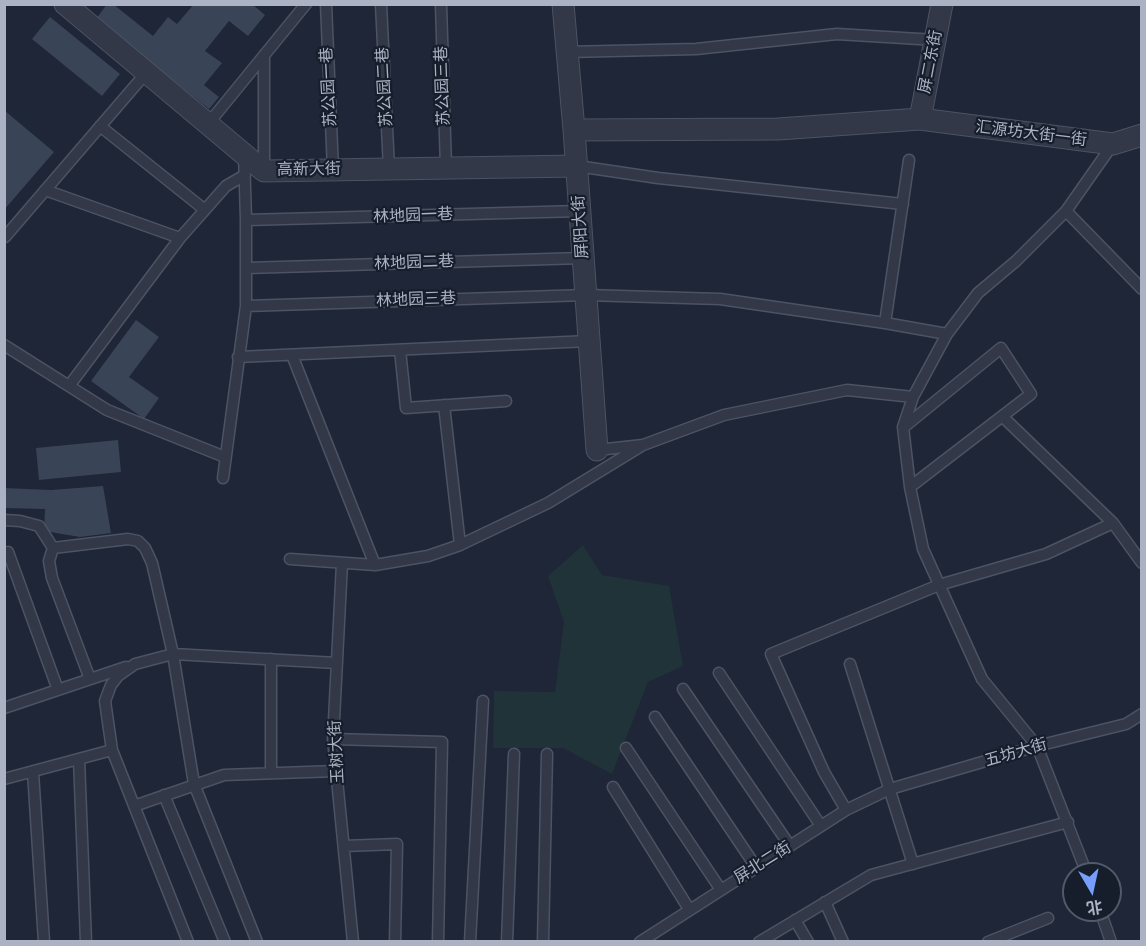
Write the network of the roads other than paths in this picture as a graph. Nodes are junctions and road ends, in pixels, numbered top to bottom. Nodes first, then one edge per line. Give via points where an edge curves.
1 (65, 4) edge
2 (306, 4) edge
3 (326, 4) edge
4 (381, 4) edge
5 (441, 4) edge
6 (563, 4) edge
7 (938, 5) edge
8 (936, 40) junction
9 (567, 52) junction
10 (264, 55) junction
11 (146, 73) junction
12 (920, 119) junction
13 (208, 124) junction
14 (100, 126) junction
15 (574, 130) junction
16 (1142, 135) edge
17 (1113, 144) junction
18 (909, 160) dead end
19 (577, 166) junction
20 (446, 168) junction
21 (389, 169) junction
22 (333, 170) junction
23 (254, 173) junction
24 (45, 190) junction
25 (903, 204) junction
26 (205, 210) junction
27 (580, 211) junction
28 (1066, 211) junction
29 (246, 220) junction
30 (5, 237) edge
31 (180, 238) junction
32 (583, 258) junction
33 (246, 268) junction
34 (1142, 289) edge
35 (586, 295) junction
36 (246, 306) junction
37 (885, 323) junction
38 (947, 334) junction
39 (589, 341) junction
40 (4, 345) edge
41 (400, 350) junction
42 (292, 354) junction
43 (238, 357) junction
44 (69, 386) junction
45 (913, 397) junction
46 (506, 401) dead end
47 (444, 405) junction
48 (1004, 417) junction
49 (903, 427) junction
50 (643, 446) junction
51 (597, 450) joint
52 (225, 457) junction
53 (223, 478) dead end
54 (910, 487) junction
55 (4, 520) edge
56 (1113, 523) junction
57 (460, 545) junction
58 (53, 548) junction
59 (8, 552) dead end
60 (290, 559) dead end
61 (342, 563) junction
62 (1142, 563) edge
63 (375, 565) junction
64 (939, 585) junction
65 (173, 654) junction
66 (271, 659) junction
67 (337, 663) junction
68 (135, 664) junction
69 (850, 664) dead end
70 (719, 673) dead end
71 (90, 679) junction
72 (683, 689) dead end
73 (58, 690) junction
74 (483, 701) dead end
75 (4, 708) edge
76 (1142, 714) edge
77 (655, 717) dead end
78 (333, 739) junction
79 (1037, 746) junction
80 (626, 748) dead end
81 (112, 750) junction
82 (514, 754) dead end
83 (547, 754) dead end
84 (79, 759) junction
85 (336, 771) junction
86 (33, 772) junction
87 (271, 773) junction
88 (4, 779) edge
89 (194, 784) junction
90 (613, 787) dead end
91 (890, 789) junction
92 (164, 795) junction
93 (134, 806) junction
94 (846, 810) junction
95 (1068, 822) junction
96 (821, 826) junction
97 (344, 846) junction
98 (790, 846) junction
99 (1083, 862) edge
100 (914, 864) junction
101 (756, 867) junction
102 (721, 890) junction
103 (825, 902) junction
104 (689, 909) junction
105 (1048, 918) dead end
106 (795, 920) junction
107 (1104, 922) edge
108 (1004, 939) edge
109 (44, 942) edge
110 (86, 942) edge
111 (188, 942) edge
112 (225, 942) edge
113 (257, 942) edge
114 (353, 942) edge
115 (395, 942) edge
116 (438, 942) edge
117 (470, 942) edge
118 (507, 942) edge
119 (543, 942) edge
120 (639, 942) edge
121 (759, 942) edge
122 (808, 942) edge
123 (843, 942) edge
124 (988, 942) edge
125 (1111, 942) edge

1 - 11 street, 高新大街
2 - 10 lane
3 - 22 lane, 苏公园一巷
4 - 21 lane, 苏公园二巷
5 - 20 lane, 苏公园三巷
6 - 9 street, 屏阳大街
7 - 8 street, 屏二东街
8 - 9 lane via 837,34 696,49
8 - 12 street, 屏二东街
9 - 15 street, 屏阳大街
10 - 13 lane
10 - 23 lane
11 - 13 street, 高新大街
11 - 14 lane
12 - 15 street, 汇源坊大街一街 via 778,129
12 - 17 street, 汇源坊大街一街
13 - 23 street, 高新大街 via 244,154
14 - 24 lane
14 - 26 lane
15 - 19 street, 屏阳大街
16 - 17 street, 汇源坊大街一街
17 - 28 lane
18 - 25 lane
19 - 20 street, 高新大街
19 - 25 lane
19 - 27 street, 屏阳大街
20 - 21 street, 高新大街
21 - 22 street, 高新大街
22 - 23 street, 高新大街
23 - 26 lane via 226,186
23 - 29 lane
24 - 30 lane
24 - 31 lane
25 - 37 lane
26 - 31 lane
27 - 29 lane, 林地园一巷
27 - 32 street, 屏阳大街
28 - 34 lane
28 - 38 lane via 978,293
29 - 33 lane
31 - 44 lane
32 - 33 lane, 林地园二巷
32 - 35 street, 屏阳大街
33 - 36 lane
35 - 36 lane, 林地园三巷
35 - 37 lane, 林地园三巷 via 720,299
35 - 39 street, 屏阳大街
36 - 43 lane
37 - 38 lane, 林地园三巷
38 - 45 lane
39 - 41 lane
39 - 51 street, 屏阳大街
40 - 44 lane
41 - 42 lane
41 - 47 lane via 405,408
42 - 43 lane
42 - 63 lane
43 - 52 lane
44 - 52 lane via 107,410
45 - 49 lane
45 - 50 lane via 847,390 724,415
46 - 47 lane
47 - 57 lane
48 - 49 lane via 1031,394 1001,348
48 - 54 lane
48 - 56 lane
49 - 54 lane
50 - 51 lane
50 - 57 lane via 548,503
52 - 53 lane
54 - 64 lane via 922,549
55 - 58 lane via 39,526
56 - 62 lane
56 - 64 lane via 1046,554
57 - 63 lane via 428,556
58 - 65 lane via 138,541 152,563
58 - 71 lane via 49,561 52,578
59 - 73 lane
60 - 61 lane
61 - 63 lane
61 - 67 lane, 玉树大街
64 - 79 lane via 982,679
64 - 94 lane via 771,654 824,772
65 - 66 lane
65 - 68 lane
65 - 89 lane
66 - 67 lane
66 - 87 lane
67 - 78 lane, 玉树大街
68 - 71 lane
68 - 81 lane via 118,676 105,701
69 - 91 lane
70 - 96 lane
71 - 73 lane
72 - 98 lane
73 - 75 lane
74 - 117 lane
76 - 79 lane, 五坊大街 via 1126,724
77 - 101 lane
78 - 85 lane, 玉树大街
78 - 116 lane via 442,741
79 - 91 lane, 五坊大街
79 - 95 lane
80 - 102 lane
81 - 84 lane
81 - 93 lane
82 - 118 lane
83 - 119 lane
84 - 86 lane
84 - 110 lane
85 - 87 lane
85 - 97 lane, 玉树大街
86 - 88 lane
86 - 109 lane
87 - 89 lane via 224,775
89 - 92 lane
89 - 113 lane
90 - 104 lane
91 - 94 lane, 屏北二街
91 - 100 lane
92 - 93 lane
92 - 112 lane
93 - 111 lane
94 - 96 lane, 屏北二街
95 - 99 lane
95 - 100 lane
96 - 98 lane, 屏北二街
97 - 114 lane, 玉树大街
97 - 115 lane via 397,844
98 - 101 lane, 屏北二街
100 - 103 lane via 871,875
101 - 102 lane, 屏北二街
102 - 104 lane, 屏北二街
103 - 106 lane
103 - 123 lane
104 - 120 lane, 屏北二街
105 - 108 lane
106 - 121 lane
106 - 122 lane
107 - 125 lane
108 - 124 lane

